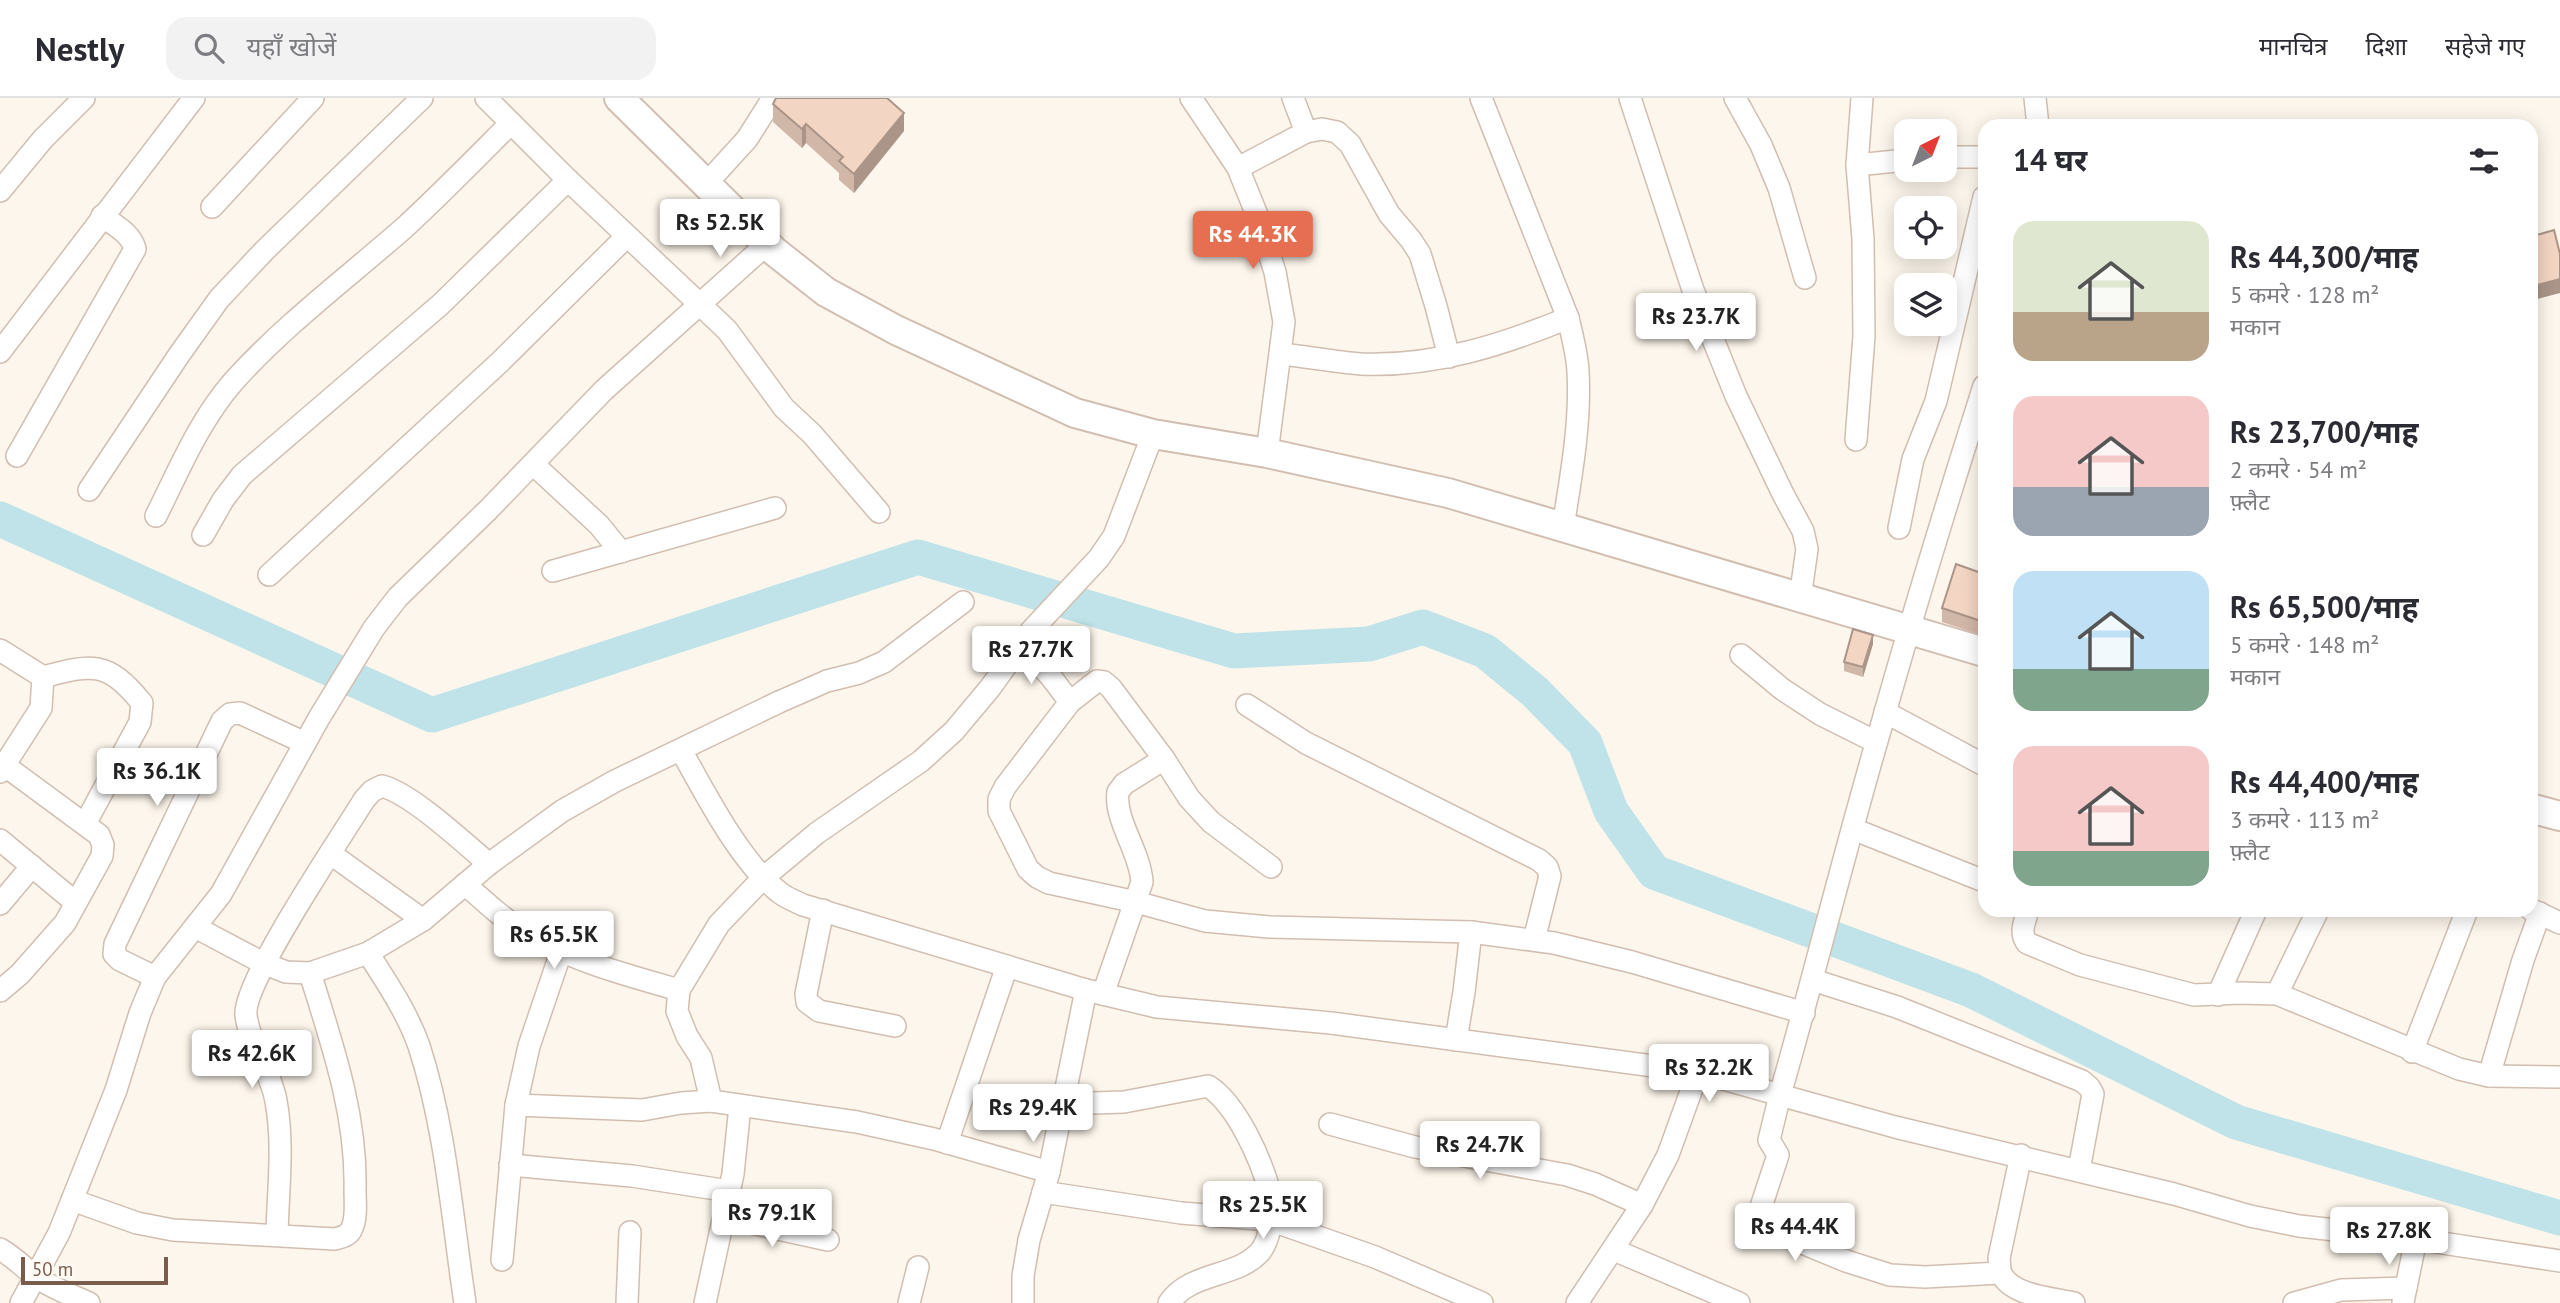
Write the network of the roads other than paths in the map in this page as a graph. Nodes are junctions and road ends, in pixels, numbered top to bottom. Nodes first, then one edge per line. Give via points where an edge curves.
1 (84, 98) edge
2 (194, 98) edge
3 (313, 98) edge
4 (422, 98) edge
5 (486, 98) edge
6 (619, 98) edge
7 (773, 98) edge
8 (1191, 98) edge
9 (1294, 98) edge
10 (1481, 98) edge
11 (1630, 98) edge
12 (1735, 98) edge
13 (1862, 98) edge
14 (2035, 98) edge
15 (2037, 119) edge
16 (511, 123) junction
17 (1306, 132) junction
18 (1957, 157) edge
19 (1978, 158) edge
20 (1894, 161) edge
21 (1857, 165) junction
22 (1238, 168) junction
23 (568, 180) junction
24 (706, 184) junction
25 (0, 191) edge
26 (212, 207) dead end
27 (102, 216) junction
28 (1978, 223) edge
29 (627, 236) junction
30 (767, 244) junction
31 (1805, 278) dead end
32 (701, 304) junction
33 (1568, 318) junction
34 (0, 352) edge
35 (1282, 354) junction
36 (1449, 357) junction
37 (1978, 405) edge
38 (1153, 434) junction
39 (1856, 440) dead end
40 (1267, 453) junction
41 (18, 456) dead end
42 (533, 464) junction
43 (89, 490) dead end
44 (775, 508) dead end
45 (879, 512) dead end
46 (156, 516) dead end
47 (1563, 527) junction
48 (1899, 528) dead end
49 (203, 535) dead end
50 (621, 552) junction
51 (553, 571) dead end
52 (269, 575) dead end
53 (1800, 598) junction
54 (963, 601) dead end
55 (1910, 630) junction
56 (1026, 638) junction
57 (0, 650) edge
58 (1978, 650) edge
59 (1741, 655) dead end
60 (43, 677) junction
61 (1070, 702) junction
62 (1247, 705) dead end
63 (1885, 712) junction
64 (1876, 742) junction
65 (305, 743) junction
66 (681, 750) junction
67 (1164, 759) junction
68 (1978, 762) edge
69 (2, 768) edge
70 (2538, 810) edge
71 (2560, 816) edge
72 (85, 824) junction
73 (1853, 829) junction
74 (0, 840) edge
75 (331, 854) junction
76 (489, 864) junction
77 (32, 866) junction
78 (1271, 867) dead end
79 (763, 878) junction
80 (1978, 879) edge
81 (465, 884) junction
82 (75, 902) junction
83 (1136, 902) junction
84 (0, 904) edge
85 (823, 911) junction
86 (2538, 912) edge
87 (2026, 917) edge
88 (2253, 917) edge
89 (2315, 917) edge
90 (2464, 917) edge
91 (2534, 917) edge
92 (423, 920) junction
93 (2560, 923) edge
94 (195, 927) junction
95 (1471, 932) junction
96 (1534, 940) junction
97 (561, 951) junction
98 (368, 953) junction
99 (263, 963) junction
100 (1007, 966) junction
101 (1816, 971) junction
102 (310, 974) junction
103 (155, 977) junction
104 (679, 990) junction
105 (0, 991) edge
106 (1094, 992) junction
107 (2277, 994) junction
108 (2218, 995) junction
109 (1804, 1013) junction
110 (895, 1026) dead end
111 (1456, 1040) junction
112 (2412, 1052) junction
113 (1698, 1072) junction
114 (2489, 1076) junction
115 (2560, 1077) edge
116 (1780, 1095) junction
117 (710, 1101) junction
118 (1062, 1104) junction
119 (516, 1105) junction
120 (740, 1106) junction
121 (1330, 1124) dead end
122 (947, 1143) junction
123 (2021, 1155) junction
124 (510, 1165) junction
125 (2079, 1170) junction
126 (1046, 1182) junction
127 (729, 1191) junction
128 (72, 1199) junction
129 (1642, 1205) junction
130 (724, 1217) junction
131 (1270, 1220) junction
132 (631, 1232) dead end
133 (277, 1234) junction
134 (2416, 1239) junction
135 (828, 1240) dead end
136 (0, 1249) edge
137 (1614, 1250) junction
138 (502, 1260) dead end
139 (2560, 1261) edge
140 (918, 1267) dead end
141 (2000, 1273) junction
142 (35, 1276) junction
143 (2404, 1296) edge
144 (21, 1303) edge
145 (89, 1303) edge
146 (465, 1303) edge
147 (627, 1303) edge
148 (705, 1303) edge
149 (909, 1303) edge
150 (1023, 1303) edge
151 (1169, 1303) edge
152 (1482, 1303) edge
153 (1577, 1303) edge
154 (1738, 1303) edge
155 (2074, 1303) edge
156 (2294, 1303) edge

1 - 25 street
2 - 27 street
3 - 26 street
4 - 43 street via 219,299
5 - 16 street
6 - 24 street
7 - 24 street via 747,139
8 - 22 street
9 - 17 street
10 - 33 street
11 - 53 street via 1693,290 1736,397 1803,531 1807,550
12 - 31 street via 1779,188
13 - 21 street
14 - 15 street
16 - 23 street
16 - 46 street via 406,226 233,382 191,445
17 - 22 street
17 - 36 street via 1337,132 1350,144 1389,214 1420,254
18 - 19 street
20 - 21 street
21 - 39 street via 1864,336
22 - 35 street via 1275,272 1284,322
23 - 29 street
23 - 49 street via 440,306 242,475
24 - 30 street
27 - 34 street
27 - 41 street via 127,234 135,249
28 - 48 street via 1937,401 1913,459
29 - 32 street
29 - 52 street via 500,362
30 - 32 street
30 - 38 street via 826,292 896,330 1075,414
32 - 42 street via 604,390
32 - 45 street via 727,330 784,408
33 - 36 street via 1513,341
33 - 47 street via 1578,371 1575,448
35 - 36 street via 1361,364
35 - 40 street
37 - 55 street
38 - 40 street
38 - 56 street via 1114,536
40 - 47 street via 1448,493
42 - 50 street via 599,525
42 - 65 street via 398,597 374,628
44 - 50 street
47 - 53 street
50 - 51 street
53 - 55 street
54 - 66 street via 884,662 827,681
55 - 58 street
55 - 63 street
56 - 61 street
56 - 79 street via 954,731 921,761 817,833
57 - 60 street
59 - 64 street via 1820,714
60 - 69 street via 41,708
60 - 72 street via 83,666 99,667 142,703 140,722
61 - 67 street via 1097,681 1104,682
61 - 83 street via 1005,787 999,811 1028,869 1037,877
62 - 96 street via 1306,743 1539,860 1550,876
63 - 64 street
63 - 68 street
64 - 73 street
65 - 94 street via 221,894
65 - 103 street via 240,713 222,721 115,943 114,954 120,960
66 - 76 street via 562,811
66 - 79 street via 725,827
67 - 78 street via 1210,822
67 - 83 street via 1118,792 1119,809 1141,866
69 - 72 street
70 - 71 street
72 - 82 street via 99,835 102,856
73 - 80 street
73 - 101 street
74 - 77 street
75 - 76 street via 364,800 382,786 437,820
75 - 92 street
75 - 99 street
76 - 81 street
77 - 82 street
77 - 84 street
79 - 85 street via 781,894
79 - 104 street via 719,924
81 - 92 street
81 - 97 street via 496,912
82 - 105 street via 65,923
83 - 95 street via 1205,921 1269,927
83 - 106 street
85 - 100 street
85 - 110 street via 807,1002 819,1011
86 - 93 street
87 - 108 street via 2023,937 2038,948 2116,976 2194,995
88 - 108 street
89 - 107 street
90 - 112 street
91 - 114 street
92 - 98 street
94 - 99 street
94 - 103 street
95 - 96 street
95 - 111 street
96 - 109 street via 1632,962
97 - 104 street
97 - 119 street via 529,1046
98 - 102 street
98 - 146 street via 400,1004 418,1045 438,1115
99 - 102 street via 286,972
99 - 133 street via 248,994 245,1014 276,1101 280,1135
100 - 106 street
100 - 122 street
101 - 109 street
101 - 125 street via 2082,1081 2092,1094
102 - 133 street via 350,1116 355,1214 346,1236 335,1239
103 - 128 street
104 - 117 street via 677,1011 701,1058
106 - 111 street via 1157,1007
106 - 118 street
107 - 108 street
107 - 112 street
109 - 116 street
111 - 113 street
112 - 114 street
113 - 116 street
113 - 129 street via 1668,1155
114 - 115 street
116 - 123 street
116 - 141 street via 1769,1140 1778,1155 1759,1213 1761,1226 1890,1275 1925,1278
117 - 119 street via 642,1110
117 - 120 street
118 - 126 street
118 - 131 street via 1124,1102 1208,1086 1223,1098 1246,1133 1271,1195
119 - 124 street
120 - 122 street via 857,1122
120 - 127 street
121 - 129 street via 1415,1147 1567,1175
122 - 126 street
123 - 125 street
123 - 141 street via 1999,1258
124 - 127 street via 632,1175
124 - 138 street
125 - 134 street via 2250,1216
126 - 131 street via 1181,1213
126 - 150 street via 1029,1240
127 - 130 street
128 - 133 street via 136,1223 173,1230
128 - 142 street
129 - 137 street
130 - 135 street
130 - 148 street
131 - 151 street via 1265,1245 1257,1255 1186,1286
131 - 152 street via 1375,1257
132 - 147 street
134 - 139 street
134 - 143 street
136 - 142 street
137 - 153 street
137 - 154 street
140 - 149 street
141 - 155 street via 2011,1286
142 - 144 street
142 - 145 street
143 - 156 street via 2341,1290

